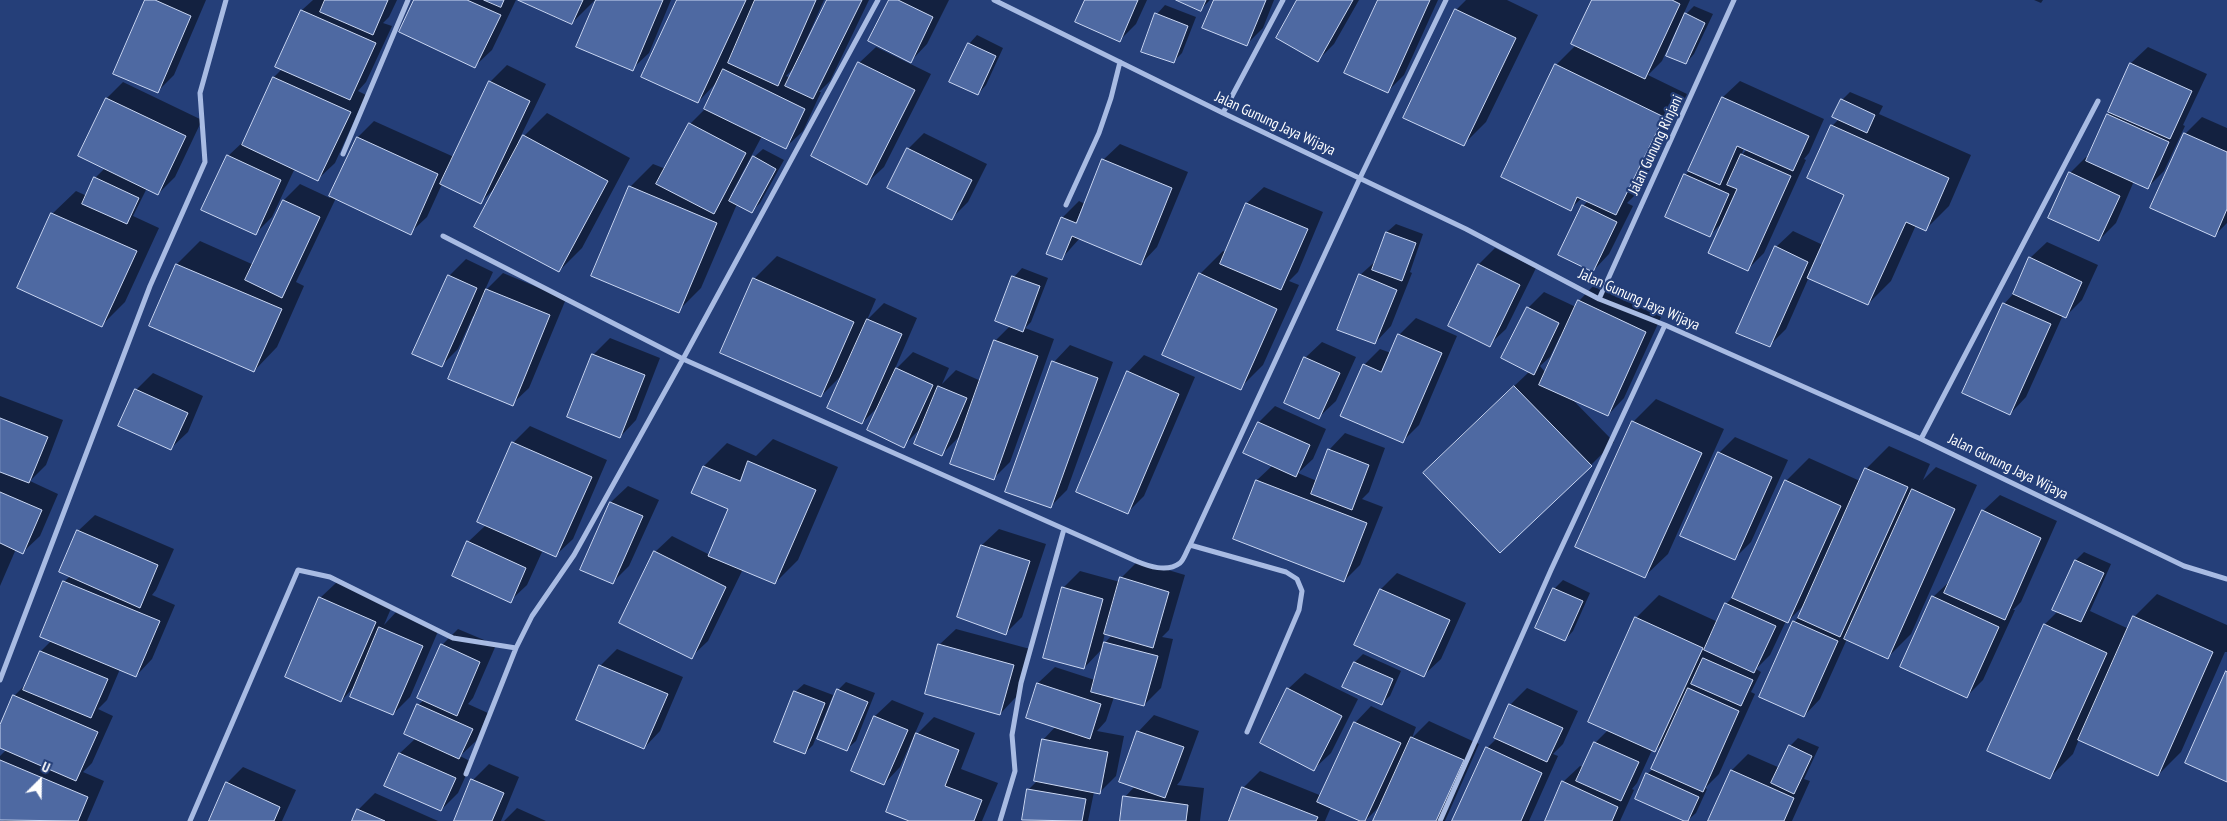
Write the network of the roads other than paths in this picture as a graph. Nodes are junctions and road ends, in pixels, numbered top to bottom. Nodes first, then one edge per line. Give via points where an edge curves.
1 (226, 0) edge
2 (408, 0) edge
3 (878, 0) edge
4 (994, 0) edge
5 (1283, 0) edge
6 (1446, 0) edge
7 (1734, 0) edge
8 (1120, 62) junction
9 (2098, 101) dead end
10 (1223, 113) junction
11 (343, 154) dead end
12 (1360, 178) junction
13 (1066, 205) dead end
14 (443, 236) dead end
15 (1599, 299) junction
16 (1665, 325) junction
17 (684, 359) junction
18 (1921, 439) junction
19 (1064, 529) junction
20 (1190, 545) junction
21 (2227, 579) edge
22 (516, 648) junction
23 (0, 680) edge
24 (1247, 732) dead end
25 (466, 774) dead end
26 (190, 821) edge
27 (1000, 821) edge
28 (1440, 821) edge

1 - 23 street via 200,93 205,162 150,286
2 - 11 street
3 - 17 street
4 - 8 street, Jalan Gunung Jaya Wijaya
5 - 10 street
6 - 12 street
7 - 15 street, Jalan Gunung Rinjani
8 - 10 street, Jalan Gunung Jaya Wijaya
8 - 13 street via 1099,133
9 - 18 street
10 - 12 street, Jalan Gunung Jaya Wijaya
12 - 15 street, Jalan Gunung Jaya Wijaya
12 - 20 street
14 - 17 street
15 - 16 street, Jalan Gunung Jaya Wijaya
16 - 18 street, Jalan Gunung Jaya Wijaya
16 - 28 street via 1550,570
17 - 19 street
17 - 22 street via 574,555 551,586
18 - 21 street, Jalan Gunung Jaya Wijaya via 2184,566
19 - 20 street via 1152,567 1170,568 1181,563
19 - 27 street via 1021,683 1012,734 1015,771
20 - 24 street via 1286,572 1297,579 1302,591 1299,610
22 - 25 street
22 - 26 street via 453,638 330,576 298,570

